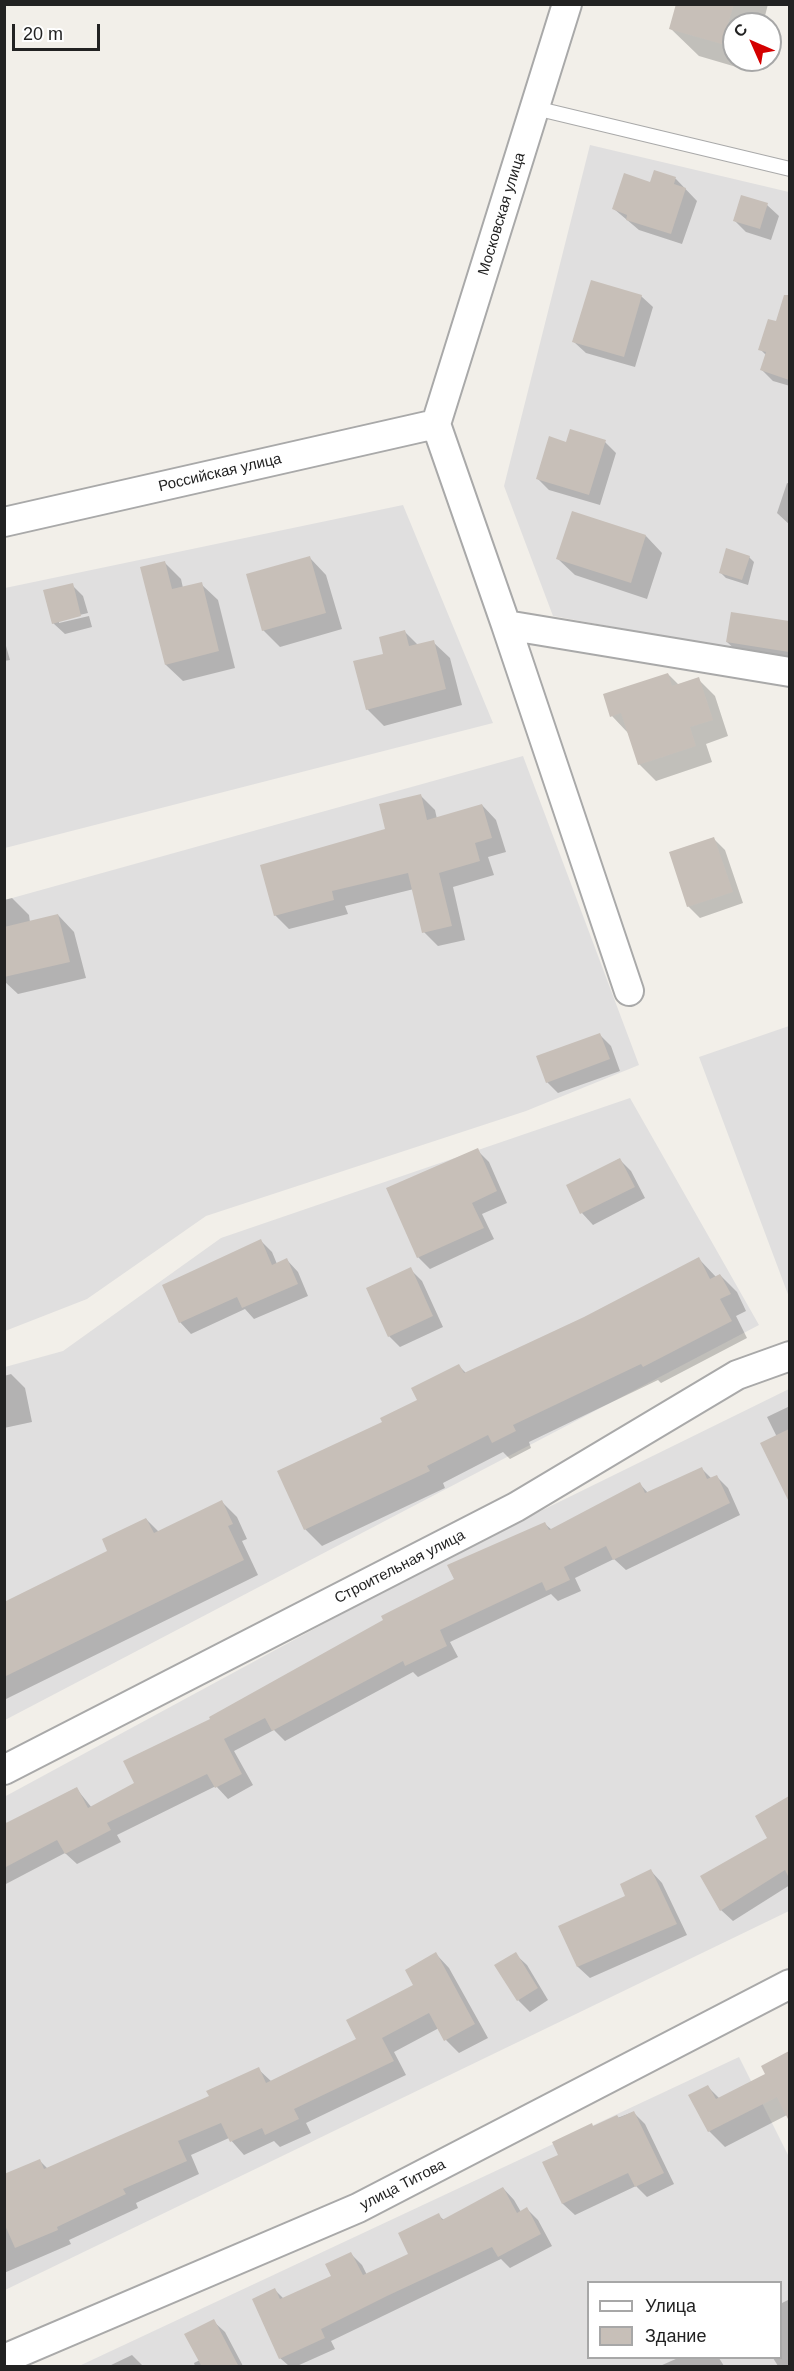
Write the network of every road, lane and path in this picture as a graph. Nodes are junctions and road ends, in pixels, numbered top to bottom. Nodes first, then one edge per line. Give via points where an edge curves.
1 (567, 4) edge
2 (535, 108) junction
3 (789, 169) edge
4 (436, 424) junction
5 (4, 522) edge
6 (506, 625) junction
7 (789, 672) edge
8 (629, 991) dead end
9 (789, 1356) edge
10 (4, 1770) edge
11 (789, 1984) edge
12 (4, 2359) edge

1 - 2 street, Московская улица
2 - 3 lane
2 - 4 street, Московская улица
4 - 5 street, Российская улица
4 - 6 street
6 - 7 street
6 - 8 street
9 - 10 street, Строительная улица via 737,1375 516,1507
11 - 12 street, улица Титова via 358,2208

